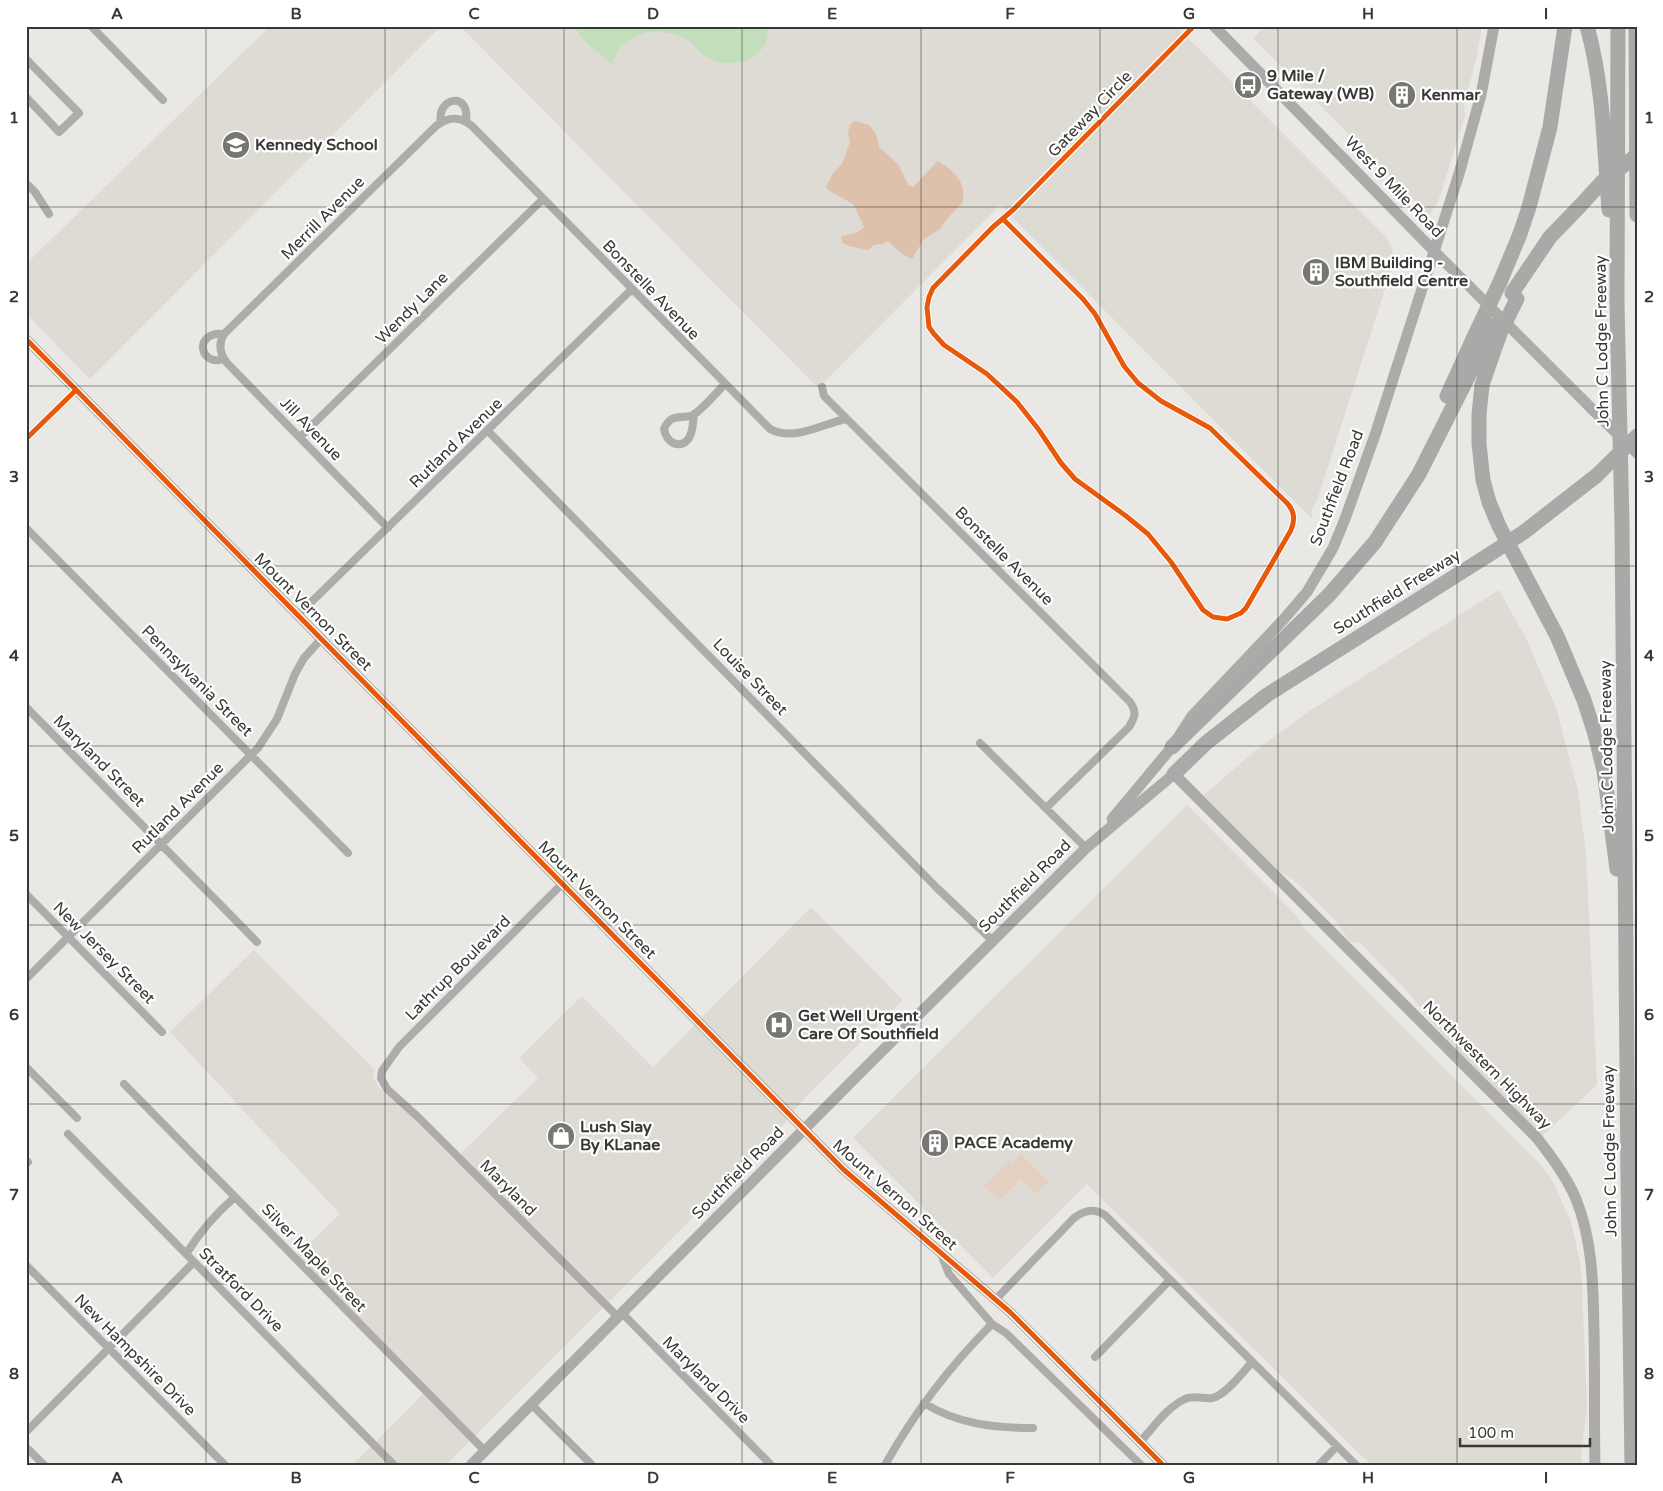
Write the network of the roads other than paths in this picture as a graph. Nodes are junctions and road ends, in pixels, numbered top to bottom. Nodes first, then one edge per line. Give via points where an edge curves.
1 (91, 26) edge
2 (1194, 26) edge
3 (1214, 26) edge
4 (1494, 26) edge
5 (1565, 26) edge
6 (1587, 26) edge
7 (1618, 26) edge
8 (1636, 26) edge
9 (26, 59) edge
10 (26, 97) edge
11 (163, 100) dead end
12 (466, 121) junction
13 (441, 122) junction
14 (1637, 155) edge
15 (26, 183) edge
16 (544, 199) junction
17 (49, 214) dead end
18 (1637, 215) edge
19 (1003, 219) junction
20 (1434, 251) junction
21 (632, 289) junction
22 (1617, 303) junction
23 (224, 334) junction
24 (26, 339) edge
25 (220, 347) joint
26 (1483, 347) junction
27 (224, 359) junction
28 (725, 384) junction
29 (822, 387) dead end
30 (76, 390) junction
31 (694, 414) junction
32 (846, 419) junction
33 (488, 431) junction
34 (1637, 436) edge
35 (300, 438) junction
36 (26, 439) edge
37 (1637, 453) edge
38 (26, 528) edge
39 (388, 528) junction
40 (298, 615) junction
41 (322, 638) junction
42 (26, 707) edge
43 (980, 743) dead end
44 (1172, 747) junction
45 (251, 755) junction
46 (1174, 774) junction
47 (1046, 808) junction
48 (161, 844) junction
49 (1090, 844) junction
50 (348, 853) dead end
51 (563, 883) junction
52 (26, 894) edge
53 (68, 936) junction
54 (993, 941) junction
55 (257, 942) dead end
56 (26, 979) edge
57 (162, 1032) dead end
58 (26, 1067) edge
59 (380, 1078) joint
60 (124, 1084) dead end
61 (77, 1118) dead end
62 (805, 1129) junction
63 (68, 1134) dead end
64 (1628, 1179) junction
65 (235, 1197) junction
66 (940, 1252) junction
67 (186, 1254) junction
68 (194, 1262) junction
69 (26, 1265) edge
70 (1170, 1280) junction
71 (996, 1299) junction
72 (620, 1315) junction
73 (992, 1324) junction
74 (109, 1349) junction
75 (1095, 1356) dead end
76 (1252, 1362) junction
77 (924, 1402) junction
78 (532, 1404) junction
79 (1033, 1428) dead end
80 (26, 1432) edge
81 (1140, 1442) junction
82 (1337, 1446) junction
83 (26, 1447) edge
84 (485, 1451) junction
85 (44, 1465) edge
86 (225, 1465) edge
87 (394, 1465) edge
88 (471, 1465) edge
89 (592, 1465) edge
90 (771, 1465) edge
91 (885, 1465) edge
92 (1141, 1465) edge
93 (1163, 1465) edge
94 (1318, 1465) edge
95 (1356, 1465) edge
96 (1595, 1465) edge
97 (1632, 1465) edge

1 - 11 street
2 - 19 street, Gateway Circle
3 - 20 main road, West 9 Mile Road
4 - 20 main road, Southfield Road via 1474,122
5 - 26 highway, bridge via 1550,127 1520,234 1500,282
6 - 22 highway via 1603,115
7 - 22 highway, John C Lodge Freeway
8 - 18 highway
9 - 10 street via 79,113 59,132
12 - 13 street, Merrill Avenue via 454,118
12 - 13 street via 466,107 452,101 442,108
12 - 16 street, Bonstelle Avenue
13 - 23 street, Merrill Avenue
14 - 26 highway, bridge via 1602,182 1550,237
15 - 17 street
16 - 21 street, Bonstelle Avenue
16 - 35 street, Wendy Lane
19 - 19 street, Gateway Circle via 933,288 927,307 931,331 944,345 987,374 1017,402 1075,479 1148,534 1208,614 1217,619 1227,619 1241,613 1291,530 1294,515 1290,507 1210,428 1161,401 1138,383 1083,299
20 - 37 main road, West 9 Mile Road, bridge
20 - 44 main road, Southfield Road via 1365,463 1333,548 1307,592 1192,716
21 - 28 street, Bonstelle Avenue
21 - 33 street, Rutland Avenue
22 - 64 highway, John C Lodge Freeway
23 - 25 street, Merrill Avenue
23 - 27 street via 211,335 203,346 203,352 210,359
24 - 30 street, Mount Vernon Street
25 - 27 street, Jill Avenue
26 - 44 highway via 1413,470 1407,491 1375,542 1347,576
26 - 64 highway via 1479,415 1483,480 1504,534 1572,667 1604,771 1617,863 1620,1023
27 - 35 street, Jill Avenue
28 - 31 street
28 - 32 street, Bonstelle Avenue via 763,424 776,432 796,434
29 - 32 street, Bonstelle Avenue via 824,396
30 - 36 street
30 - 40 street, Mount Vernon Street
31 - 31 street via 670,420 664,429 668,440 678,445 688,439
32 - 47 street, Bonstelle Avenue via 1130,702 1136,713 1129,726
33 - 39 street, Rutland Avenue
33 - 54 street, Louise Street
34 - 46 highway, Southfield Freeway, bridge via 1574,494 1524,532 1267,694 1206,743
35 - 39 street, Jill Avenue
38 - 45 street, Pennsylvania Street
39 - 40 street, Rutland Avenue
40 - 41 street, Mount Vernon Street
41 - 45 street, Rutland Avenue via 304,658 277,719
41 - 51 street, Mount Vernon Street
42 - 48 street, Maryland Street
43 - 47 street
44 - 49 main road, Southfield Road
45 - 48 street, Rutland Avenue
45 - 50 street, Pennsylvania Street
46 - 49 main road, Southfield Road
46 - 96 main road, Northwestern Highway via 1537,1138 1566,1179 1585,1226 1590,1255
47 - 49 street
48 - 53 street, Rutland Avenue
48 - 55 street, Maryland Street
49 - 54 main road, Southfield Road
51 - 59 street, Lathrup Boulevard via 399,1048
51 - 62 street, Mount Vernon Street
52 - 53 street, New Jersey Street
53 - 56 street, Rutland Avenue
53 - 57 street, New Jersey Street
54 - 62 main road, Southfield Road
58 - 61 street
59 - 72 street, Maryland via 387,1089
60 - 65 street, Silver Maple Street
62 - 66 street, Mount Vernon Street via 856,1181
62 - 72 main road, Southfield Road
63 - 67 street, Stratford Drive
64 - 97 highway, John C Lodge Freeway
65 - 67 street via 211,1219
65 - 84 street, Silver Maple Street
66 - 71 street, Mount Vernon Street
66 - 73 street via 949,1274
67 - 68 street, Stratford Drive
68 - 74 street
68 - 87 street, Stratford Drive
69 - 74 street, New Hampshire Drive
70 - 71 street via 1105,1215 1092,1210 1074,1218
70 - 75 street
70 - 76 street
71 - 81 street, Mount Vernon Street
72 - 78 main road, Southfield Road
72 - 90 street, Maryland Drive
73 - 77 street
73 - 92 street via 1006,1332
74 - 80 street
74 - 86 street, New Hampshire Drive
76 - 81 street via 1216,1397 1186,1398 1173,1407
76 - 82 street
77 - 79 street via 965,1421
77 - 91 street
78 - 84 main road, Southfield Road
78 - 89 street
81 - 93 street, Mount Vernon Street
82 - 94 street
82 - 95 street
83 - 85 street
84 - 88 main road, Southfield Road

